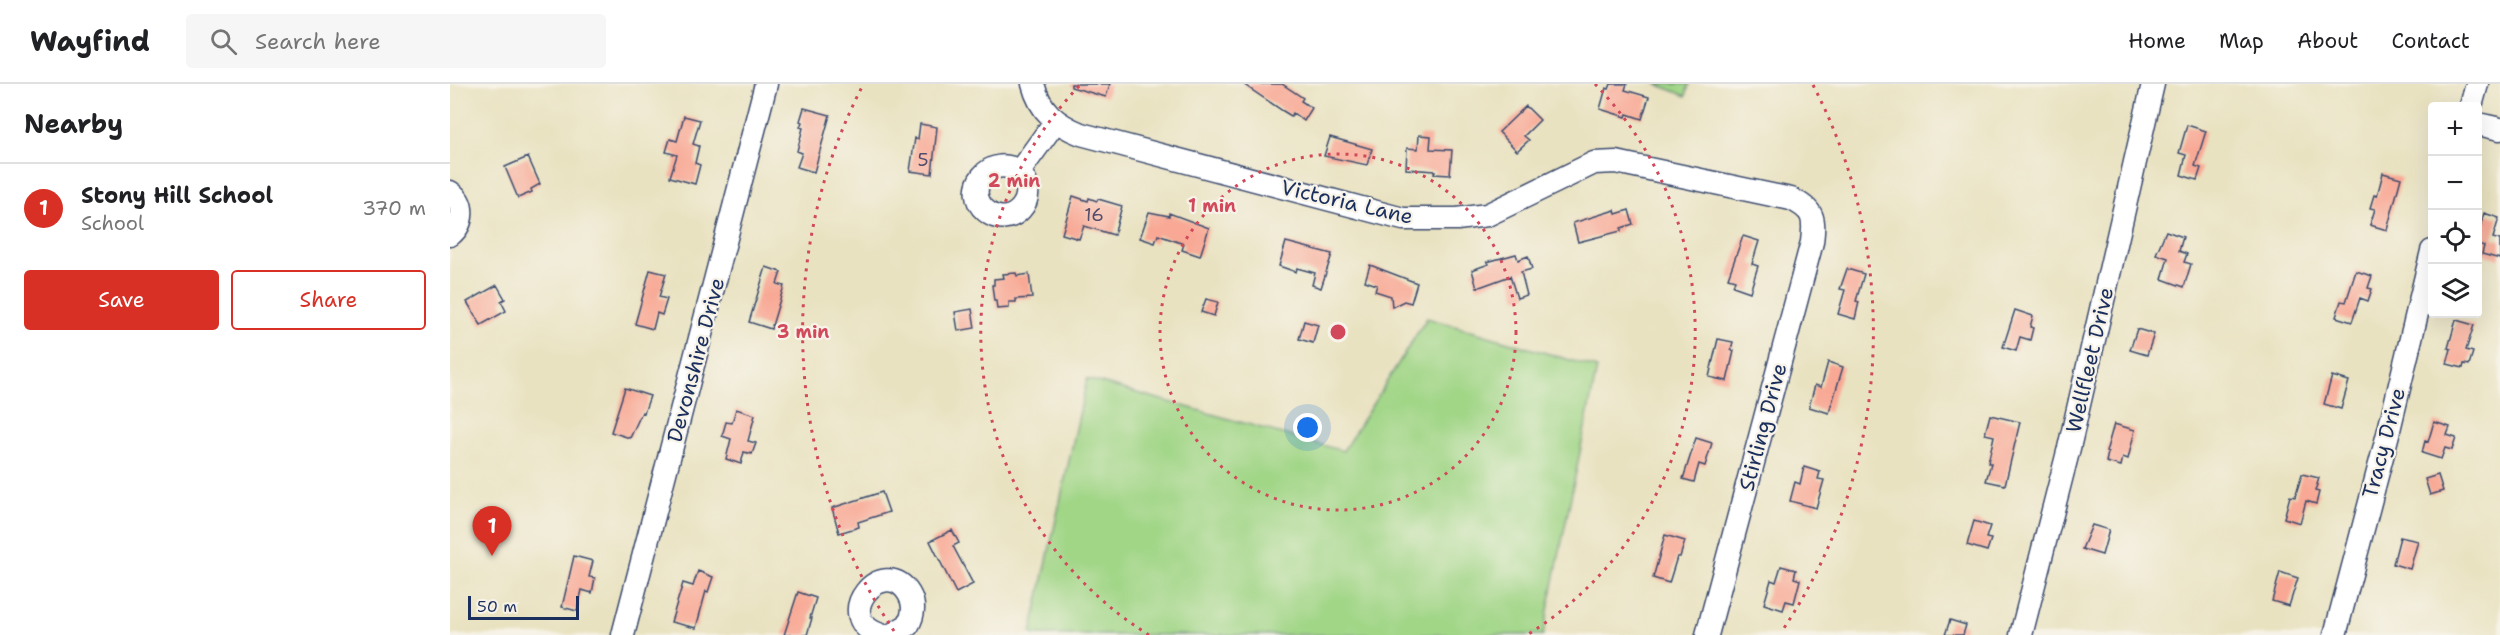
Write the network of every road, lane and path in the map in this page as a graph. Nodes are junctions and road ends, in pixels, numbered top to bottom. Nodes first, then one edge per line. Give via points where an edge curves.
1 (766, 84) edge
2 (1033, 84) edge
3 (2153, 84) edge
4 (2477, 84) edge
5 (2472, 102) edge
6 (1055, 122) junction
7 (2482, 125) edge
8 (2500, 129) edge
9 (1019, 172) dead end
10 (450, 192) edge
11 (1814, 218) joint
12 (450, 235) edge
13 (2430, 264) edge
14 (623, 635) edge
15 (881, 635) edge
16 (891, 635) edge
17 (1707, 635) edge
18 (2021, 635) edge
19 (2335, 635) edge

1 - 14 street, Devonshire Drive
2 - 6 street via 1038,100
3 - 18 street, Wellfleet Drive via 2069,448
4 - 5 street
6 - 9 street
6 - 11 street, Victoria Lane via 1096,139 1403,219 1487,215 1594,163 1616,162 1791,199 1806,206
7 - 8 street
10 - 12 street via 462,210 458,228
11 - 17 street, Stirling Drive via 1812,242
13 - 19 street, Tracy Drive
15 - 16 street via 870,631 863,622 859,606 866,590 886,581 907,591 913,608 908,625

